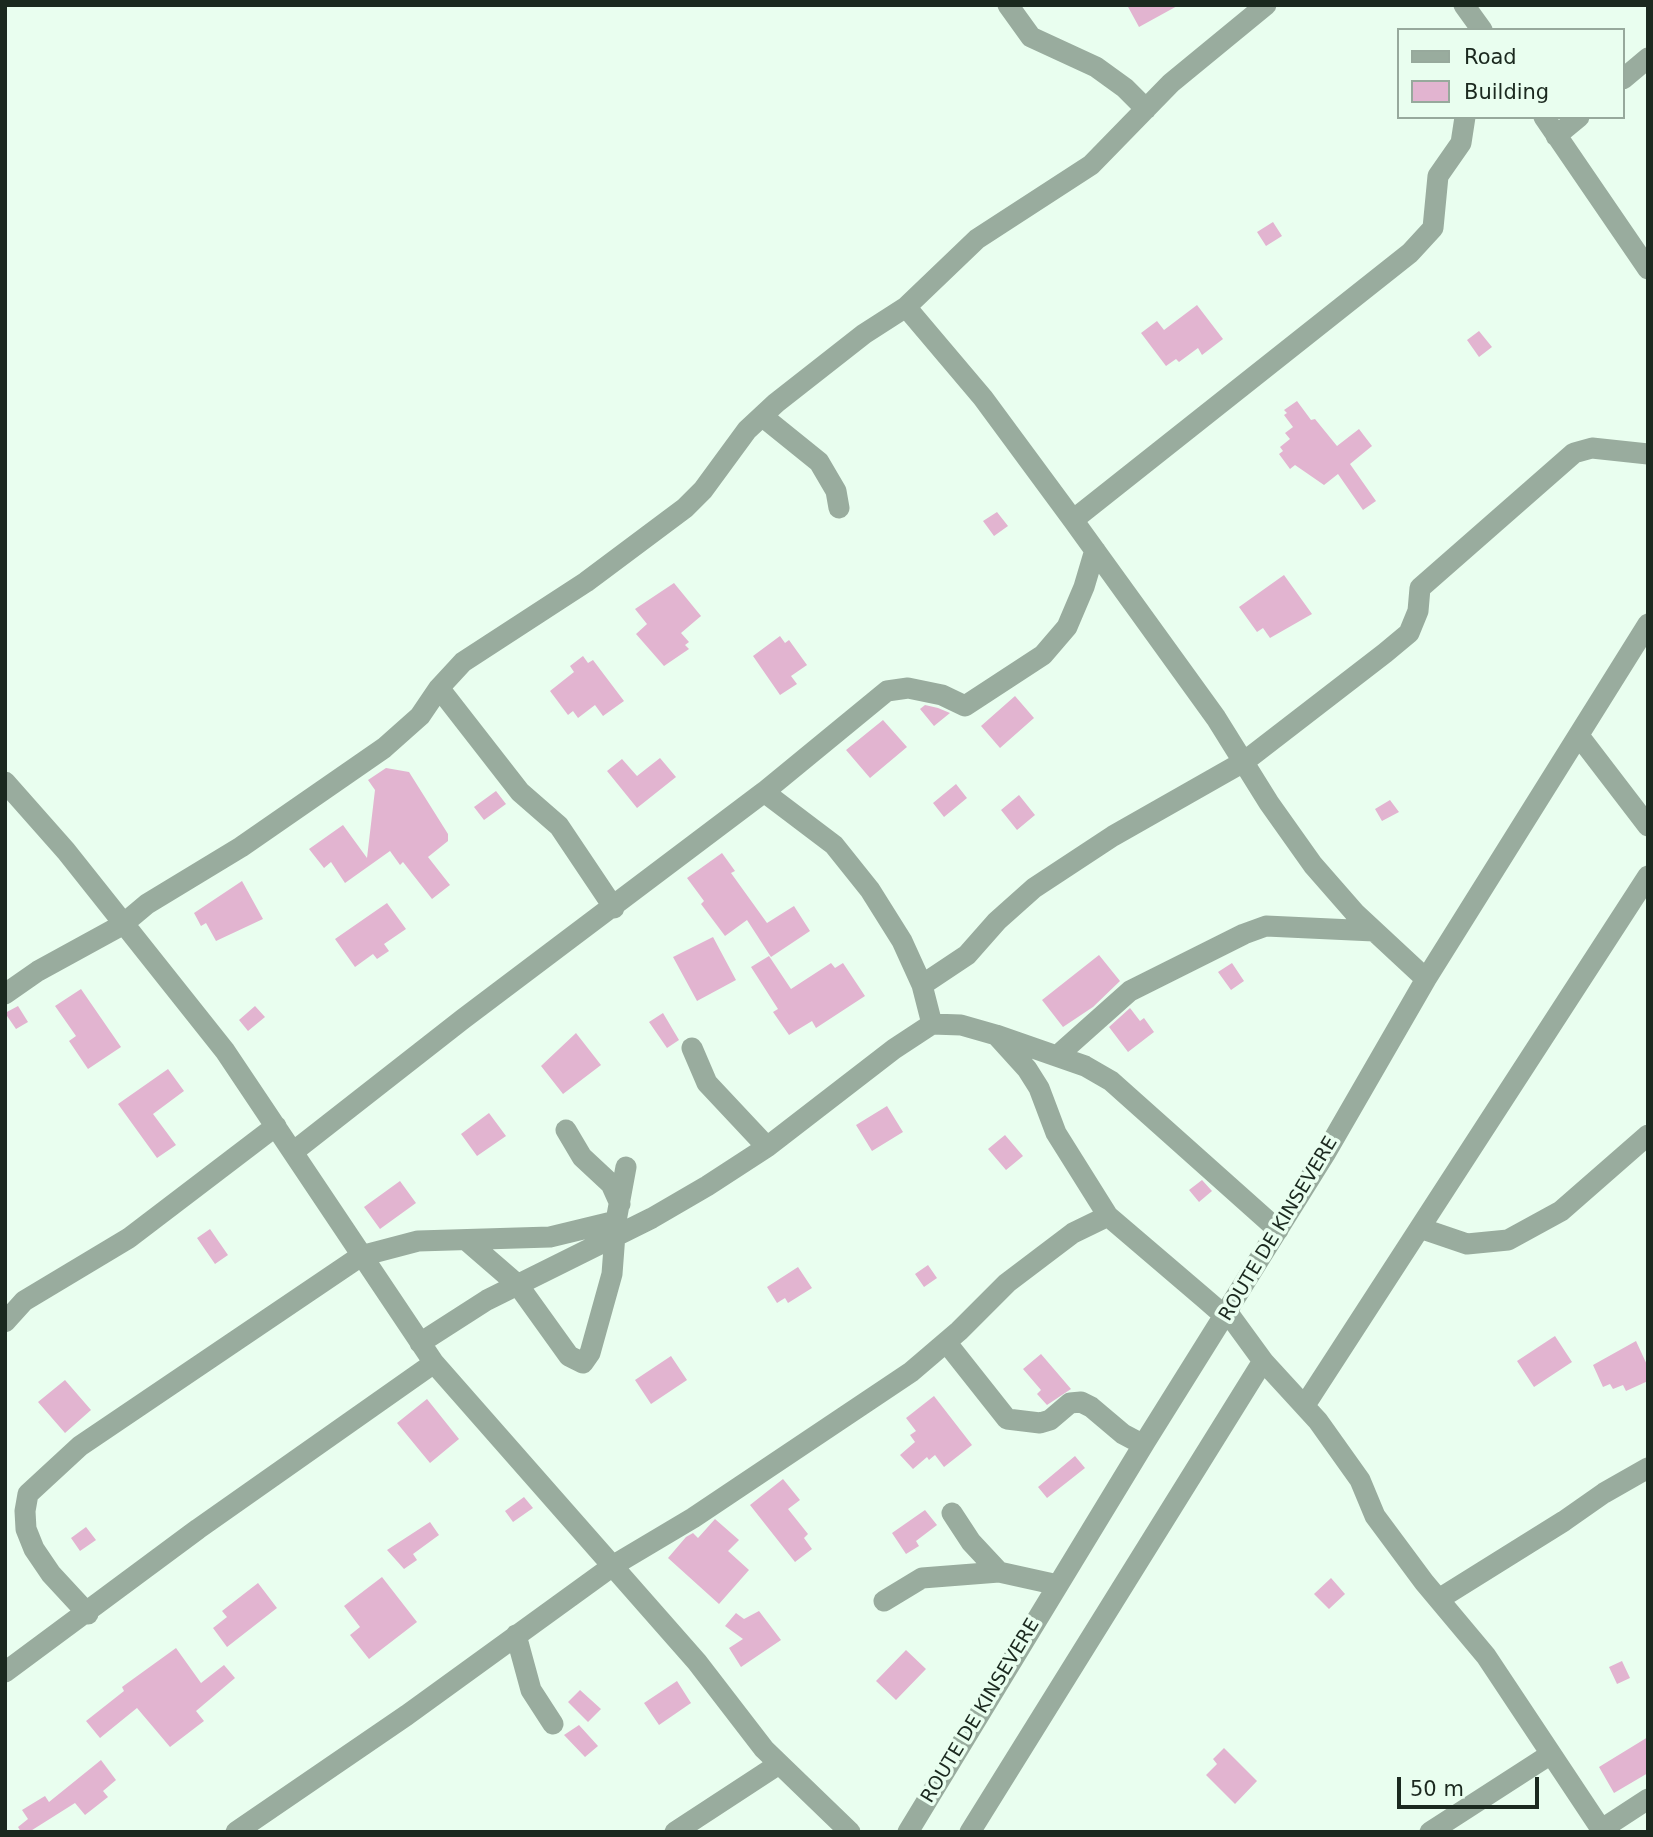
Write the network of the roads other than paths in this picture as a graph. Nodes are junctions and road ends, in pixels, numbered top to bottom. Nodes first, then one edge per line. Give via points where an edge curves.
1 (1008, 5) edge
2 (1266, 5) edge
3 (1648, 58) edge
4 (1625, 77) edge
5 (1146, 109) junction
6 (1465, 119) edge
7 (1545, 119) edge
8 (1576, 119) edge
9 (1556, 136) junction
10 (1648, 269) edge
11 (906, 307) junction
12 (762, 416) junction
13 (1648, 454) edge
14 (839, 508) dead end
15 (1073, 520) junction
16 (1095, 550) junction
17 (1648, 624) edge
18 (439, 688) junction
19 (1579, 736) junction
20 (1245, 761) junction
21 (5, 782) edge
22 (764, 792) junction
23 (1648, 826) edge
24 (1648, 876) edge
25 (614, 908) junction
26 (122, 925) junction
27 (1374, 931) junction
28 (1426, 979) junction
29 (922, 985) junction
30 (5, 994) edge
31 (932, 1024) junction
32 (996, 1035) junction
33 (692, 1048) dead end
34 (1057, 1056) junction
35 (276, 1126) junction
36 (566, 1130) dead end
37 (1648, 1135) edge
38 (767, 1147) junction
39 (293, 1152) junction
40 (626, 1167) dead end
41 (1108, 1216) junction
42 (617, 1221) junction
43 (1420, 1228) junction
44 (1278, 1230) junction
45 (466, 1240) junction
46 (361, 1256) junction
47 (517, 1285) junction
48 (1228, 1313) junction
49 (5, 1322) edge
50 (946, 1342) junction
51 (420, 1343) junction
52 (1263, 1362) junction
53 (434, 1363) junction
54 (1305, 1405) junction
55 (1145, 1442) junction
56 (1648, 1468) edge
57 (952, 1513) dead end
58 (614, 1565) junction
59 (999, 1572) junction
60 (1058, 1584) junction
61 (1439, 1600) junction
62 (884, 1601) dead end
63 (88, 1614) junction
64 (516, 1635) junction
65 (5, 1672) edge
66 (553, 1724) dead end
67 (1551, 1755) junction
68 (779, 1764) junction
69 (1648, 1799) edge
70 (1602, 1830) edge
71 (236, 1832) edge
72 (675, 1832) edge
73 (850, 1832) edge
74 (908, 1832) edge
75 (970, 1832) edge
76 (1430, 1832) edge

1 - 5 street via 1031,37 1096,67
2 - 5 street
3 - 4 street
5 - 11 street via 1091,165 977,239
6 - 15 street via 1461,143 1438,176 1433,228 1410,253
7 - 9 street
8 - 9 street
9 - 10 street
11 - 12 street via 840,352
11 - 15 street via 983,398
12 - 14 street via 819,462 836,491
12 - 18 street via 685,508 586,582 463,662
13 - 20 street via 1592,448 1574,453 1420,588 1418,611 1409,632
15 - 16 street
16 - 20 street
16 - 22 street via 1068,627 1057,642 1020,671 965,706 942,695 908,688 887,691
17 - 19 street, ROUTE DE KINSEVERE
18 - 25 street via 520,792 559,826
18 - 26 street via 420,716 384,748
19 - 23 street
19 - 28 street, ROUTE DE KINSEVERE
20 - 27 street via 1313,865
20 - 29 street via 1113,836 1034,888 967,955
21 - 26 street
22 - 25 street
22 - 29 street via 811,825 855,870 902,941
24 - 43 street
25 - 39 street
26 - 30 street
26 - 35 street via 225,1051
27 - 28 street
27 - 34 street via 1266,926 1244,933 1130,991
28 - 44 street, ROUTE DE KINSEVERE
29 - 31 street
31 - 32 street via 961,1025
31 - 38 street
32 - 34 street
32 - 41 street via 1039,1088 1056,1133
33 - 38 street via 707,1083
34 - 44 street via 1085,1066 1133,1097
35 - 39 street
35 - 49 street via 129,1238 24,1301
36 - 42 street via 582,1157 611,1184
37 - 43 street via 1561,1211 1508,1240 1467,1244
38 - 42 street via 707,1186
39 - 46 street
40 - 42 street
41 - 48 street via 1219,1311
41 - 50 street via 1073,1233 1007,1283
42 - 45 street via 569,1235
42 - 47 street
42 - 47 street via 608,1289 583,1363 569,1356
43 - 54 street
44 - 48 street, ROUTE DE KINSEVERE
45 - 46 street via 418,1241
45 - 47 street
46 - 51 street
46 - 63 street via 80,1446 28,1494 24,1511 34,1549
47 - 51 street
48 - 52 street
48 - 55 street, ROUTE DE KINSEVERE
50 - 55 street via 1007,1419 1040,1423 1070,1403 1081,1402 1123,1434
50 - 58 street via 890,1387 694,1518
51 - 53 street
52 - 54 street
52 - 75 street
53 - 58 street
53 - 63 street via 198,1529
54 - 61 street via 1360,1480 1375,1516
55 - 60 street, ROUTE DE KINSEVERE
56 - 61 street
57 - 59 street
58 - 64 street
58 - 68 street
59 - 60 street
59 - 62 street via 922,1578
60 - 74 street, ROUTE DE KINSEVERE
61 - 67 street via 1486,1656
63 - 65 street
64 - 66 street via 531,1690
64 - 71 street
67 - 70 street
67 - 76 street
68 - 72 street
68 - 73 street
69 - 70 street

